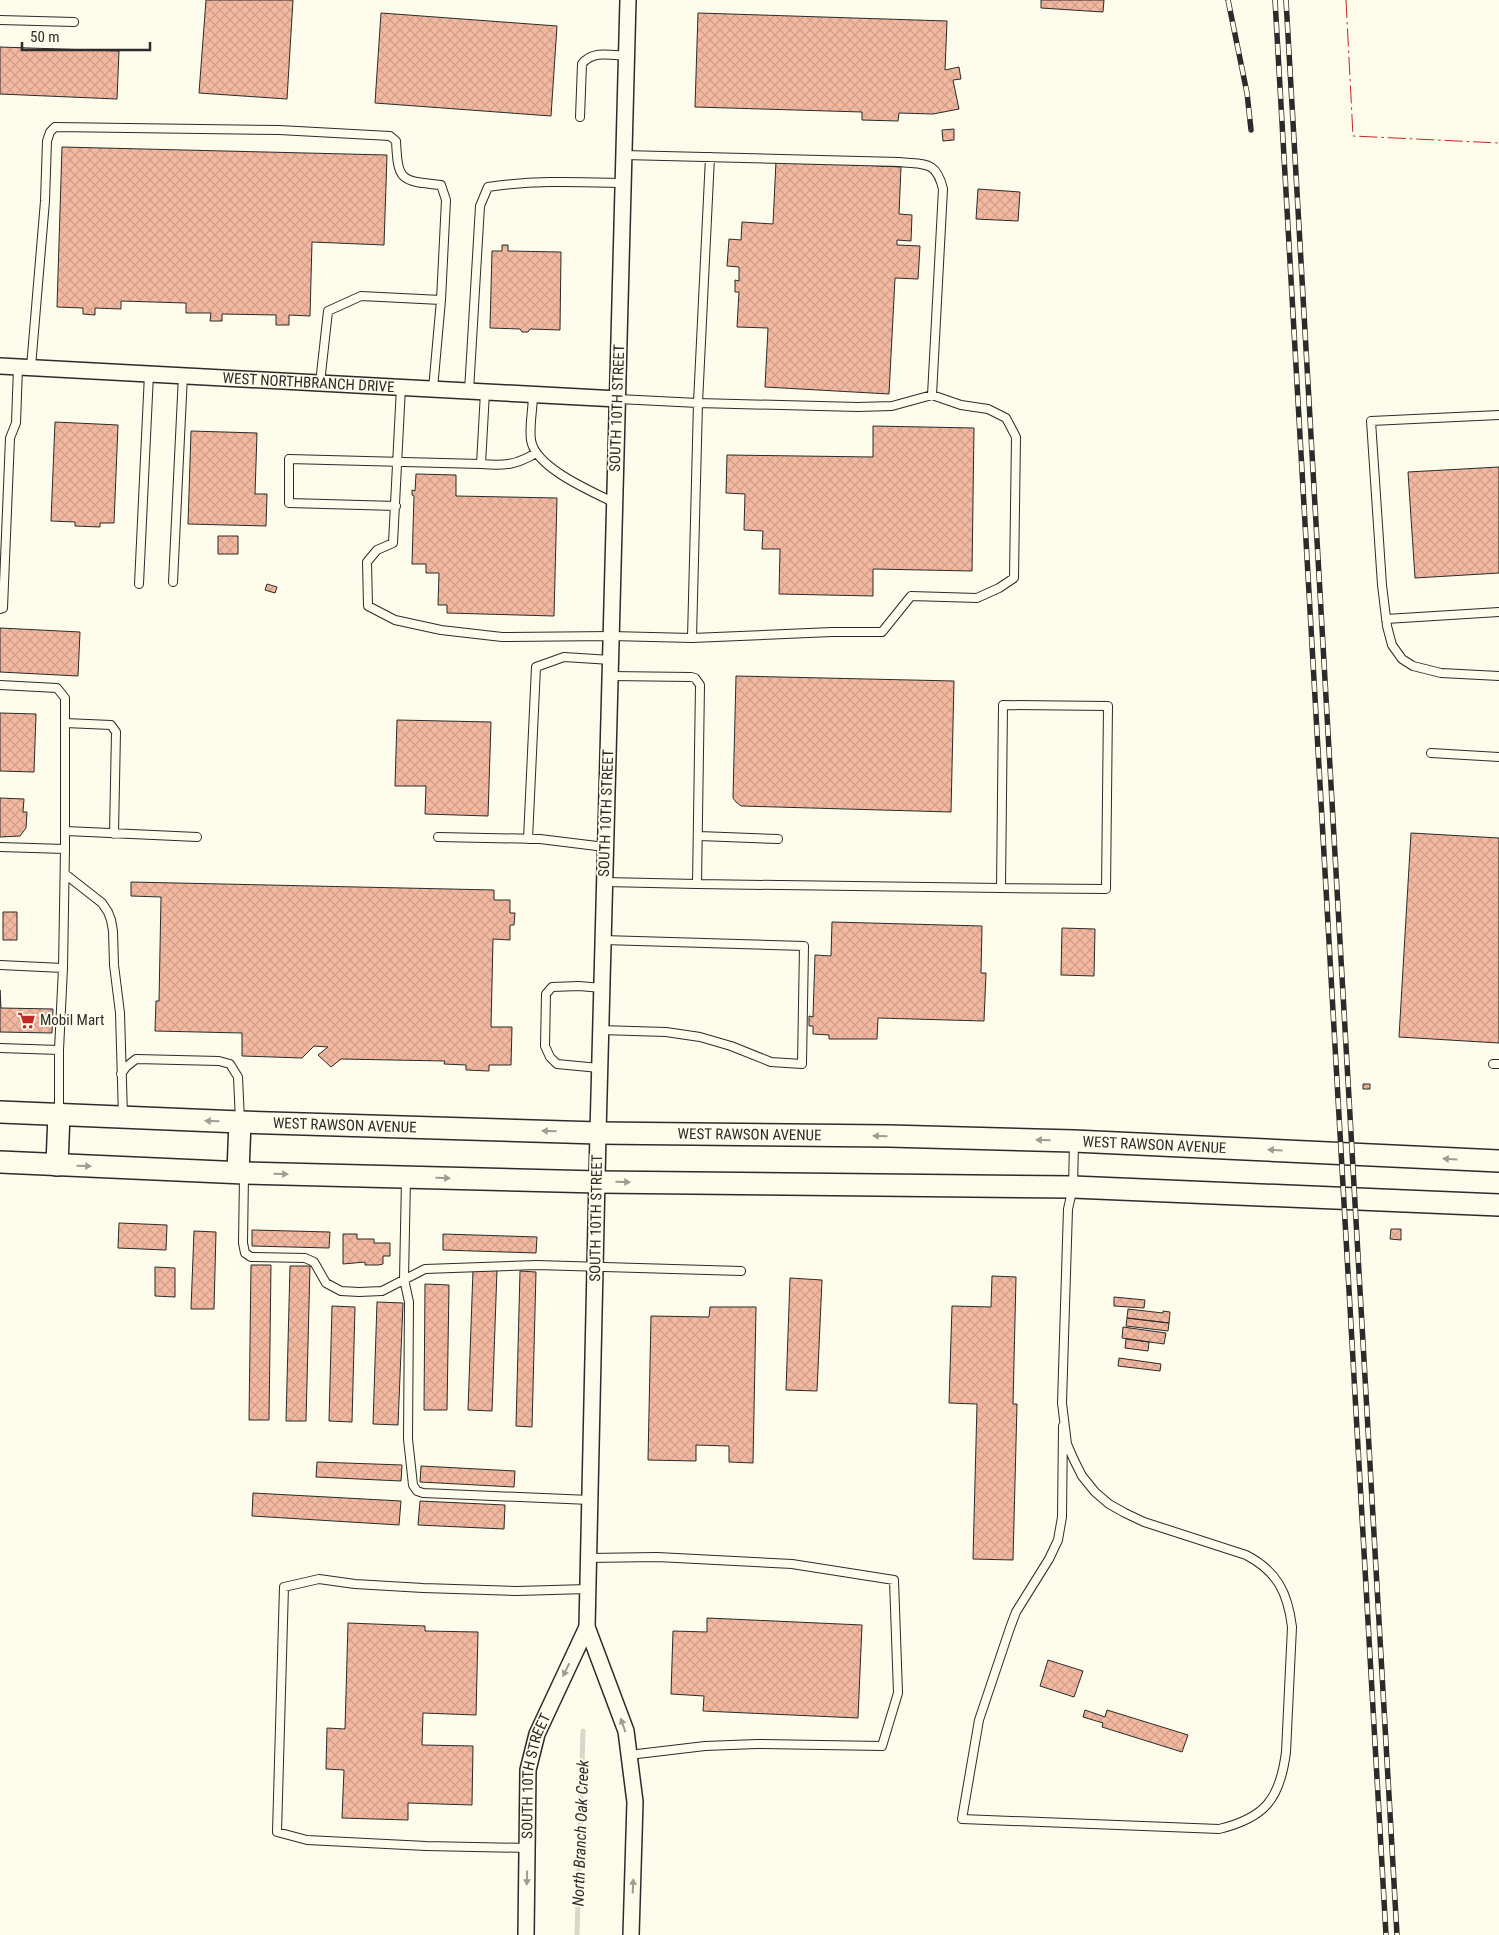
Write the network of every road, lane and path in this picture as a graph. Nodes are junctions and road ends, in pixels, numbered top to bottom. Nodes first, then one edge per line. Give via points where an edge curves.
1 (628, 0) edge
2 (0, 20) edge
3 (74, 22) dead end
4 (627, 56) junction
5 (580, 117) dead end
6 (624, 155) junction
7 (710, 157) junction
8 (624, 183) junction
9 (441, 300) junction
10 (0, 366) edge
11 (25, 367) junction
12 (149, 374) junction
13 (183, 375) junction
14 (320, 383) junction
15 (401, 387) junction
16 (433, 389) junction
17 (469, 391) junction
18 (485, 392) junction
19 (533, 394) junction
20 (932, 395) junction
21 (618, 399) junction
22 (698, 403) junction
23 (1499, 415) edge
24 (536, 453) junction
25 (398, 462) junction
26 (481, 464) junction
27 (615, 503) junction
28 (396, 506) junction
29 (173, 582) dead end
30 (139, 584) dead end
31 (0, 609) edge
32 (1499, 612) edge
33 (1386, 619) junction
34 (611, 636) junction
35 (692, 638) junction
36 (611, 660) junction
37 (610, 676) junction
38 (1499, 676) edge
39 (0, 685) edge
40 (66, 723) junction
41 (1431, 752) dead end
42 (1499, 757) edge
43 (66, 831) junction
44 (114, 834) junction
45 (699, 836) junction
46 (197, 837) dead end
47 (438, 837) dead end
48 (528, 839) junction
49 (778, 839) dead end
50 (0, 847) edge
51 (605, 847) junction
52 (65, 849) junction
53 (65, 874) junction
54 (605, 882) junction
55 (698, 884) junction
56 (1002, 888) junction
57 (603, 940) junction
58 (0, 965) edge
59 (63, 968) junction
60 (602, 988) junction
61 (600, 1030) junction
62 (0, 1048) edge
63 (59, 1050) junction
64 (599, 1068) junction
65 (121, 1074) junction
66 (0, 1102) edge
67 (0, 1112) edge
68 (36, 1113) junction
69 (59, 1114) junction
70 (123, 1117) junction
71 (240, 1122) junction
72 (598, 1132) junction
73 (1074, 1141) junction
74 (1499, 1161) edge
75 (0, 1162) edge
76 (57, 1165) junction
77 (241, 1172) junction
78 (406, 1177) junction
79 (598, 1182) junction
80 (1073, 1187) junction
81 (1499, 1205) edge
82 (596, 1268) junction
83 (741, 1271) dead end
84 (404, 1279) junction
85 (1063, 1426) junction
86 (590, 1500) junction
87 (588, 1558) junction
88 (588, 1589) junction
89 (587, 1626) junction
90 (629, 1755) junction
91 (527, 1848) junction
92 (526, 1935) edge
93 (631, 1935) edge

1 - 4 street, SOUTH 10TH STREET
2 - 3 lane
4 - 5 lane via 594,55 586,58 582,64
4 - 6 street, SOUTH 10TH STREET
6 - 7 lane
6 - 8 street, SOUTH 10TH STREET
7 - 20 lane via 899,162 930,166 940,174 943,189
7 - 22 lane
8 - 17 lane via 547,180 488,187 480,206
8 - 21 street, SOUTH 10TH STREET
9 - 11 lane via 446,200 441,185 417,183 403,176 398,169 396,141 390,136 279,130 55,127 48,142 45,201
9 - 14 lane via 361,296 328,311
9 - 16 lane
10 - 11 street, WEST NORTHBRANCH DRIVE
11 - 12 street, WEST NORTHBRANCH DRIVE
11 - 31 lane via 16,423 10,438 3,608
12 - 13 street, WEST NORTHBRANCH DRIVE
12 - 30 lane
13 - 14 street, WEST NORTHBRANCH DRIVE
13 - 29 lane
14 - 15 street, WEST NORTHBRANCH DRIVE
15 - 16 street, WEST NORTHBRANCH DRIVE
15 - 25 lane
16 - 17 street, WEST NORTHBRANCH DRIVE
17 - 18 street, WEST NORTHBRANCH DRIVE
18 - 19 street, WEST NORTHBRANCH DRIVE
18 - 26 lane
19 - 21 street, WEST NORTHBRANCH DRIVE
19 - 24 lane via 531,441
20 - 22 lane via 892,406
20 - 35 lane via 961,405 988,409 1006,418 1016,437 1014,578 977,598 911,596 882,632
21 - 22 lane
21 - 27 street, SOUTH 10TH STREET
22 - 35 lane
23 - 33 lane via 1371,421
24 - 26 lane via 508,465
24 - 27 lane via 568,481
25 - 26 lane
25 - 28 lane
25 - 28 lane via 289,459 289,503
27 - 34 street, SOUTH 10TH STREET
28 - 34 lane via 393,543 377,550 367,562 368,606 395,620 441,630 502,637
32 - 33 lane
33 - 38 lane via 1392,645 1402,659 1414,666 1442,673
34 - 35 lane
34 - 36 street, SOUTH 10TH STREET
36 - 37 street, SOUTH 10TH STREET
36 - 48 lane via 564,658 536,667
37 - 45 lane via 695,678 700,684
37 - 51 street, SOUTH 10TH STREET
39 - 40 lane via 57,688 66,698
40 - 43 lane
40 - 44 lane via 111,725 116,732
41 - 42 lane
43 - 44 lane
43 - 52 lane
44 - 46 lane
45 - 49 lane
45 - 55 lane
47 - 48 lane
48 - 51 lane
50 - 52 lane
51 - 54 street, SOUTH 10TH STREET
52 - 53 lane
53 - 59 lane
53 - 65 lane via 102,903 111,920 120,1013
54 - 55 lane
54 - 57 street, SOUTH 10TH STREET
55 - 56 lane
56 - 56 lane via 1003,705 1108,706 1106,889
57 - 60 street, SOUTH 10TH STREET
57 - 61 lane via 804,946 802,1064 771,1062 700,1037 666,1032
58 - 59 lane
59 - 63 lane
60 - 61 street, SOUTH 10TH STREET
60 - 64 lane via 552,987 546,994 545,1046 550,1057 557,1064
61 - 64 street, SOUTH 10TH STREET
62 - 63 lane
63 - 69 lane
64 - 72 street, SOUTH 10TH STREET
65 - 70 lane
65 - 71 lane via 136,1060 219,1061 230,1064 238,1077
66 - 68 main road
67 - 68 main road, WEST RAWSON AVENUE
68 - 69 main road, WEST RAWSON AVENUE
69 - 70 main road, WEST RAWSON AVENUE
69 - 76 main road
71 -> 70 main road, WEST RAWSON AVENUE
72 -> 71 main road, WEST RAWSON AVENUE
71 - 77 main road
73 -> 72 main road, WEST RAWSON AVENUE
72 - 79 street, SOUTH 10TH STREET
74 -> 73 main road, WEST RAWSON AVENUE
73 - 80 lane
75 - 76 main road
76 -> 77 main road
77 -> 78 main road
77 - 84 lane via 243,1243 251,1257 305,1258 314,1262 326,1283 341,1291 382,1291
78 -> 79 main road
78 - 84 lane
79 -> 80 main road
79 - 82 street, SOUTH 10TH STREET
80 - 81 main road
80 - 85 lane via 1068,1209
82 - 83 lane
82 - 84 lane via 536,1265 425,1269
82 - 86 street, SOUTH 10TH STREET
84 - 86 lane via 410,1302 408,1439 413,1485 417,1491
85 - 85 lane via 1067,1444 1082,1476 1109,1504 1144,1522 1246,1555 1274,1576 1284,1594 1292,1626 1284,1772 1272,1799 1251,1819 1218,1829 962,1819 980,1720 1010,1628 1058,1540 1062,1517
86 - 87 street, SOUTH 10TH STREET
87 - 88 street, SOUTH 10TH STREET
87 - 90 lane via 657,1557 792,1564 894,1580 898,1693 882,1746 705,1746
88 - 89 street, SOUTH 10TH STREET
88 - 91 lane via 422,1588 319,1579 284,1587 277,1832 307,1840
90 -> 89 street, SOUTH 10TH STREET via 626,1731
89 -> 91 street, SOUTH 10TH STREET via 537,1734 528,1770
93 -> 90 street, SOUTH 10TH STREET via 635,1802
91 -> 92 street, SOUTH 10TH STREET

